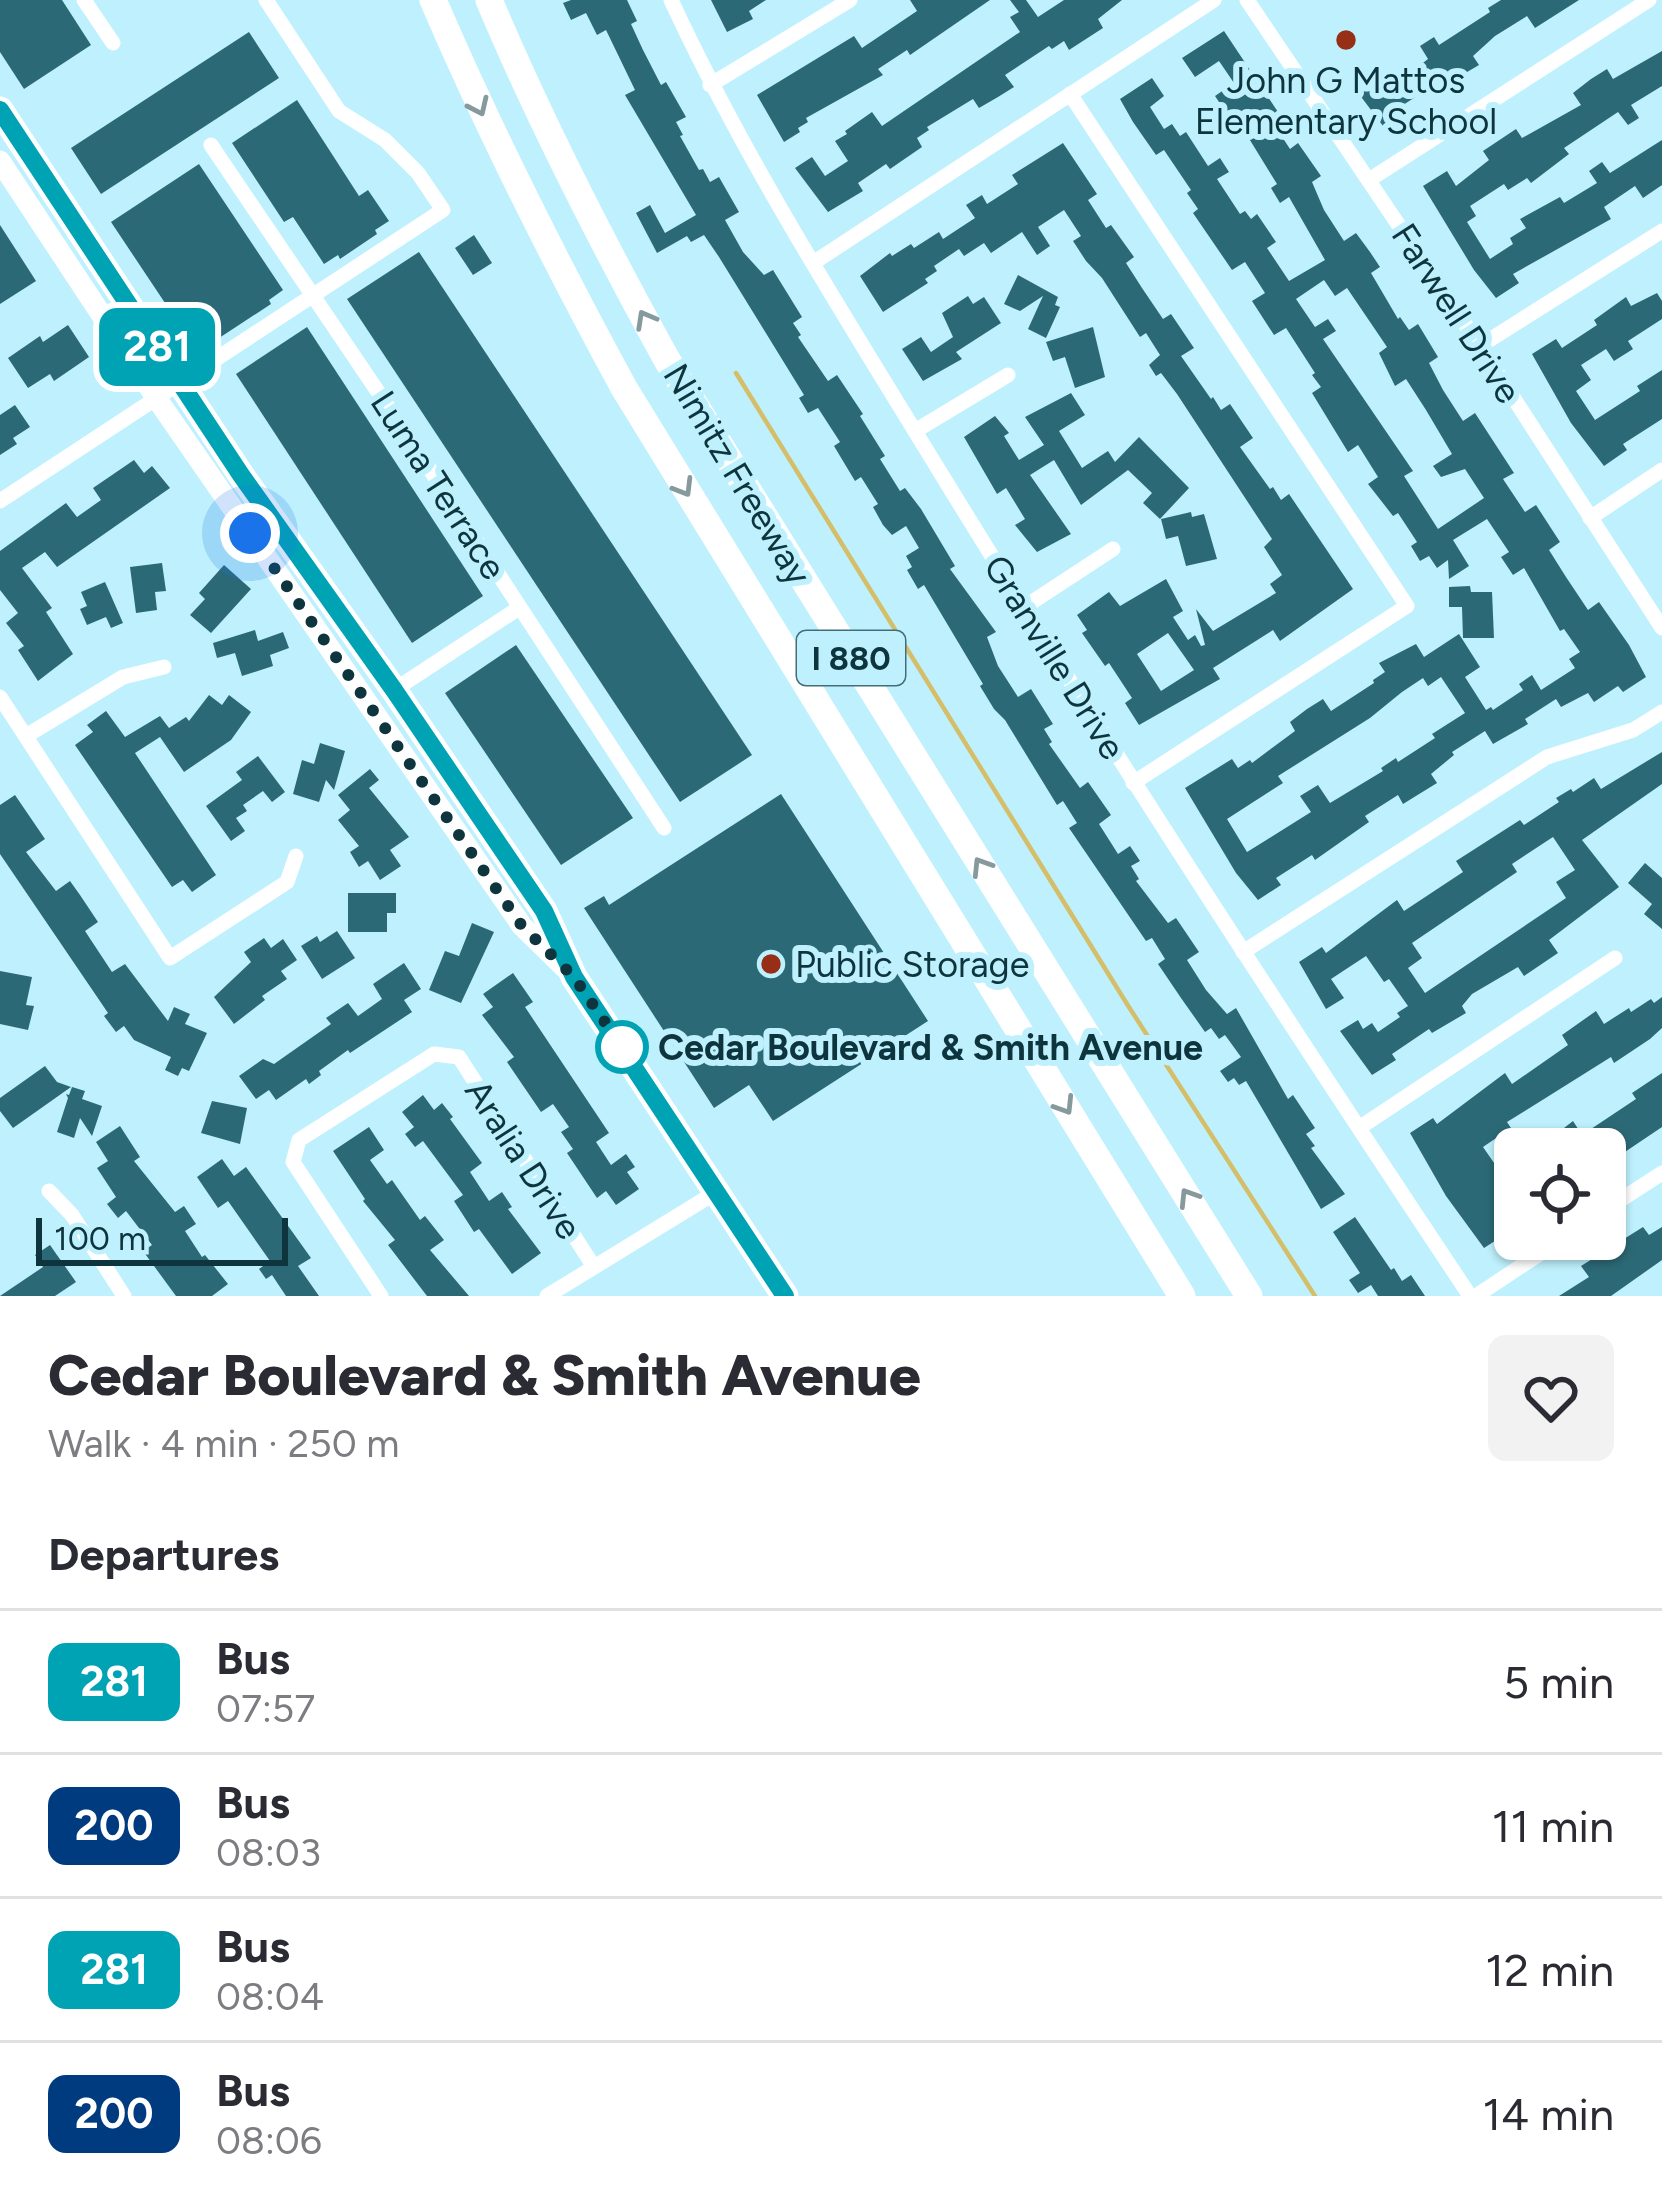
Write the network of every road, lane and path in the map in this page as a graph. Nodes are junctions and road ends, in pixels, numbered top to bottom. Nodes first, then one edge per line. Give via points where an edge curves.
1 (84, 0) edge
2 (266, 0) edge
3 (433, 0) edge
4 (490, 0) edge
5 (670, 0) edge
6 (850, 0) edge
7 (1214, 0) edge
8 (1247, 0) edge
9 (1649, 0) edge
10 (113, 44) dead end
11 (710, 85) junction
12 (1070, 94) junction
13 (0, 110) edge
14 (211, 146) dead end
15 (0, 161) edge
16 (1369, 180) junction
17 (1662, 231) edge
18 (812, 263) junction
19 (312, 296) junction
20 (1480, 346) junction
21 (1008, 375) dead end
22 (181, 383) junction
23 (157, 399) junction
24 (915, 431) junction
25 (1662, 470) edge
26 (0, 500) edge
27 (1589, 518) junction
28 (1113, 549) dead end
29 (519, 608) junction
30 (1023, 608) junction
31 (1662, 628) edge
32 (164, 667) dead end
33 (394, 690) junction
34 (0, 697) edge
35 (1662, 712) edge
36 (26, 736) junction
37 (1133, 783) junction
38 (664, 827) dead end
39 (296, 856) dead end
40 (1243, 952) junction
41 (1615, 958) dead end
42 (574, 977) junction
43 (1359, 1128) junction
44 (1662, 1173) edge
45 (49, 1191) dead end
46 (718, 1191) junction
47 (1626, 1196) edge
48 (1529, 1260) edge
49 (594, 1267) junction
50 (124, 1296) edge
51 (381, 1296) edge
52 (548, 1296) edge
53 (785, 1296) edge
54 (1182, 1296) edge
55 (1250, 1296) edge
56 (1473, 1296) edge

1 - 10 street
2 - 19 street via 339,111 385,140 443,211
3 -> 54 highway, Nimitz Freeway / I 880 via 548,249 624,388
55 -> 4 highway, Nimitz Freeway / I 880 via 668,359 592,225
5 - 11 street, Granville Drive
6 - 11 street
7 - 12 street
8 - 16 street, Farwell Drive
9 - 16 street
11 - 18 street, Granville Drive
12 - 18 street
12 - 37 street via 1407,606
13 - 22 main road
14 - 19 street, Luma Terrace
15 - 23 main road
16 - 20 street, Farwell Drive
17 - 20 street
18 - 24 street, Granville Drive
19 - 22 street
19 - 29 street, Luma Terrace
20 - 27 street, Farwell Drive
21 - 24 street
22 - 23 street
22 - 33 main road
23 - 26 street
23 - 42 main road via 522,926
24 - 30 street, Granville Drive
25 - 27 street
27 - 31 street, Farwell Drive
28 - 30 street
29 - 33 street
29 - 38 street, Luma Terrace
30 - 37 street, Granville Drive
32 - 36 street via 123,677
33 - 42 main road via 544,911
34 - 36 street
35 - 40 street via 1633,730 1547,757
36 - 39 street via 170,958 287,882
37 - 40 street, Granville Drive
40 - 43 street, Granville Drive
41 - 43 street
42 - 46 main road
43 - 56 street, Granville Drive
44 - 47 street
45 - 50 street
46 - 49 street
46 - 53 main road
48 - 56 street
49 - 51 street, Aralia Drive via 459,1057 434,1054 299,1140 293,1162
49 - 52 street

